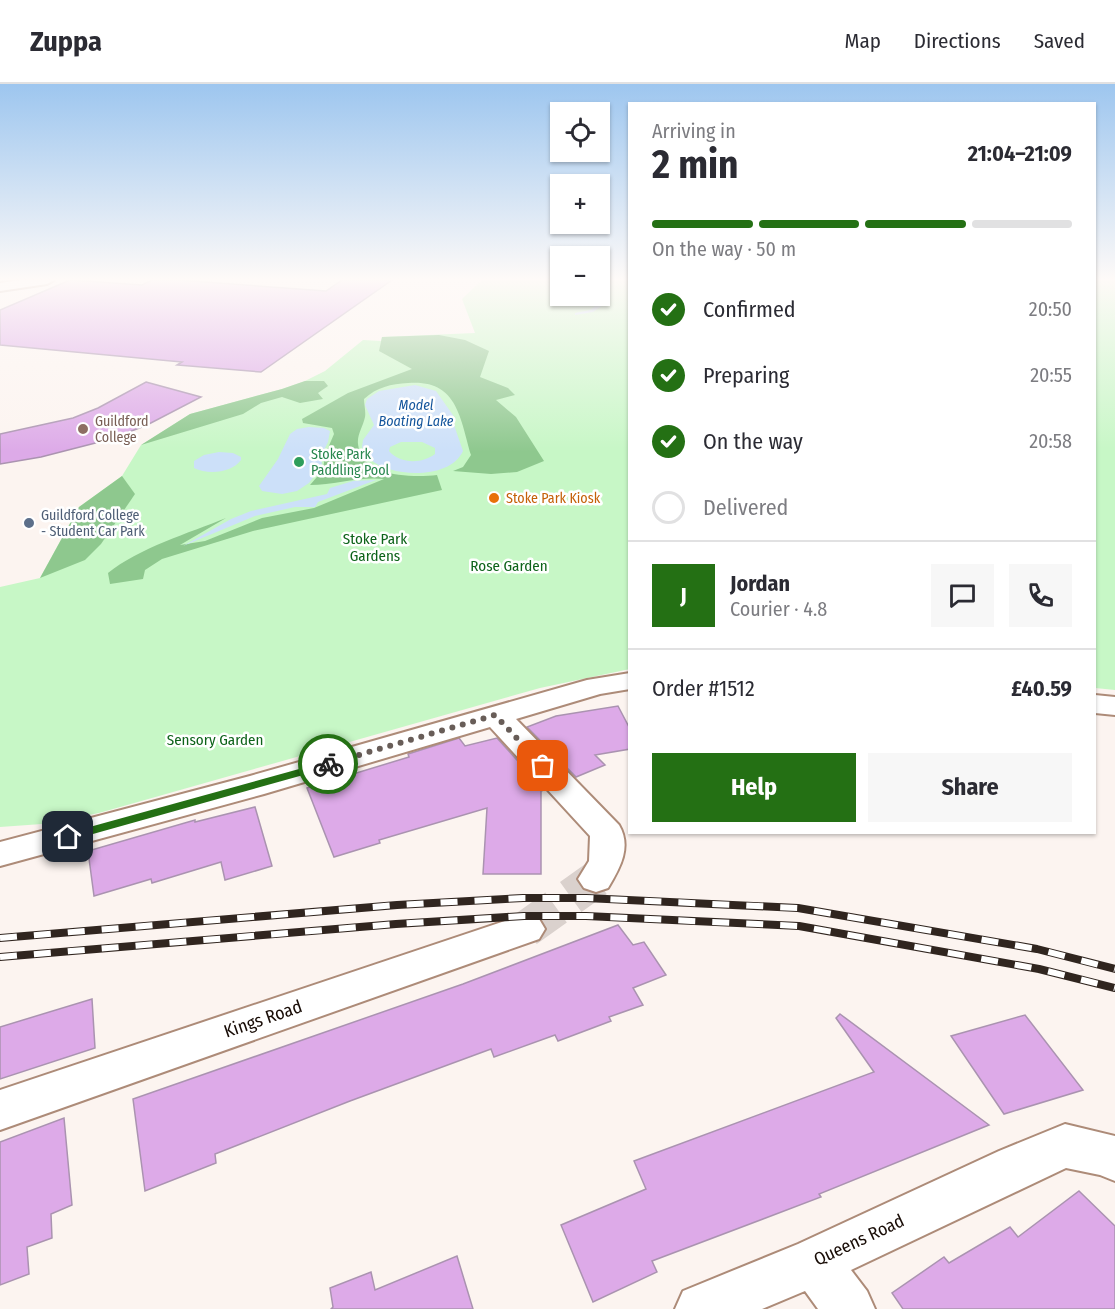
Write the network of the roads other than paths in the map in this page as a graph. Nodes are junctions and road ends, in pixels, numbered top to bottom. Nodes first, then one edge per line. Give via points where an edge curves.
1 (628, 681) edge
2 (1096, 704) edge
3 (1115, 706) edge
4 (495, 715) junction
5 (0, 842) edge
6 (47, 843) junction
7 (0, 854) edge
8 (596, 879) tunnel mouth
9 (526, 929) tunnel mouth
10 (0, 1110) edge
11 (1115, 1159) edge
12 (814, 1262) junction
13 (701, 1309) edge
14 (849, 1309) edge

1 - 4 street via 597,686
2 - 3 street
4 - 6 street
4 - 8 street via 606,833 606,862
5 - 6 street
6 - 7 street
9 - 10 street, Kings Road
11 - 12 street, Queens Road via 1065,1146
12 - 13 street, Queens Road
12 - 14 street

